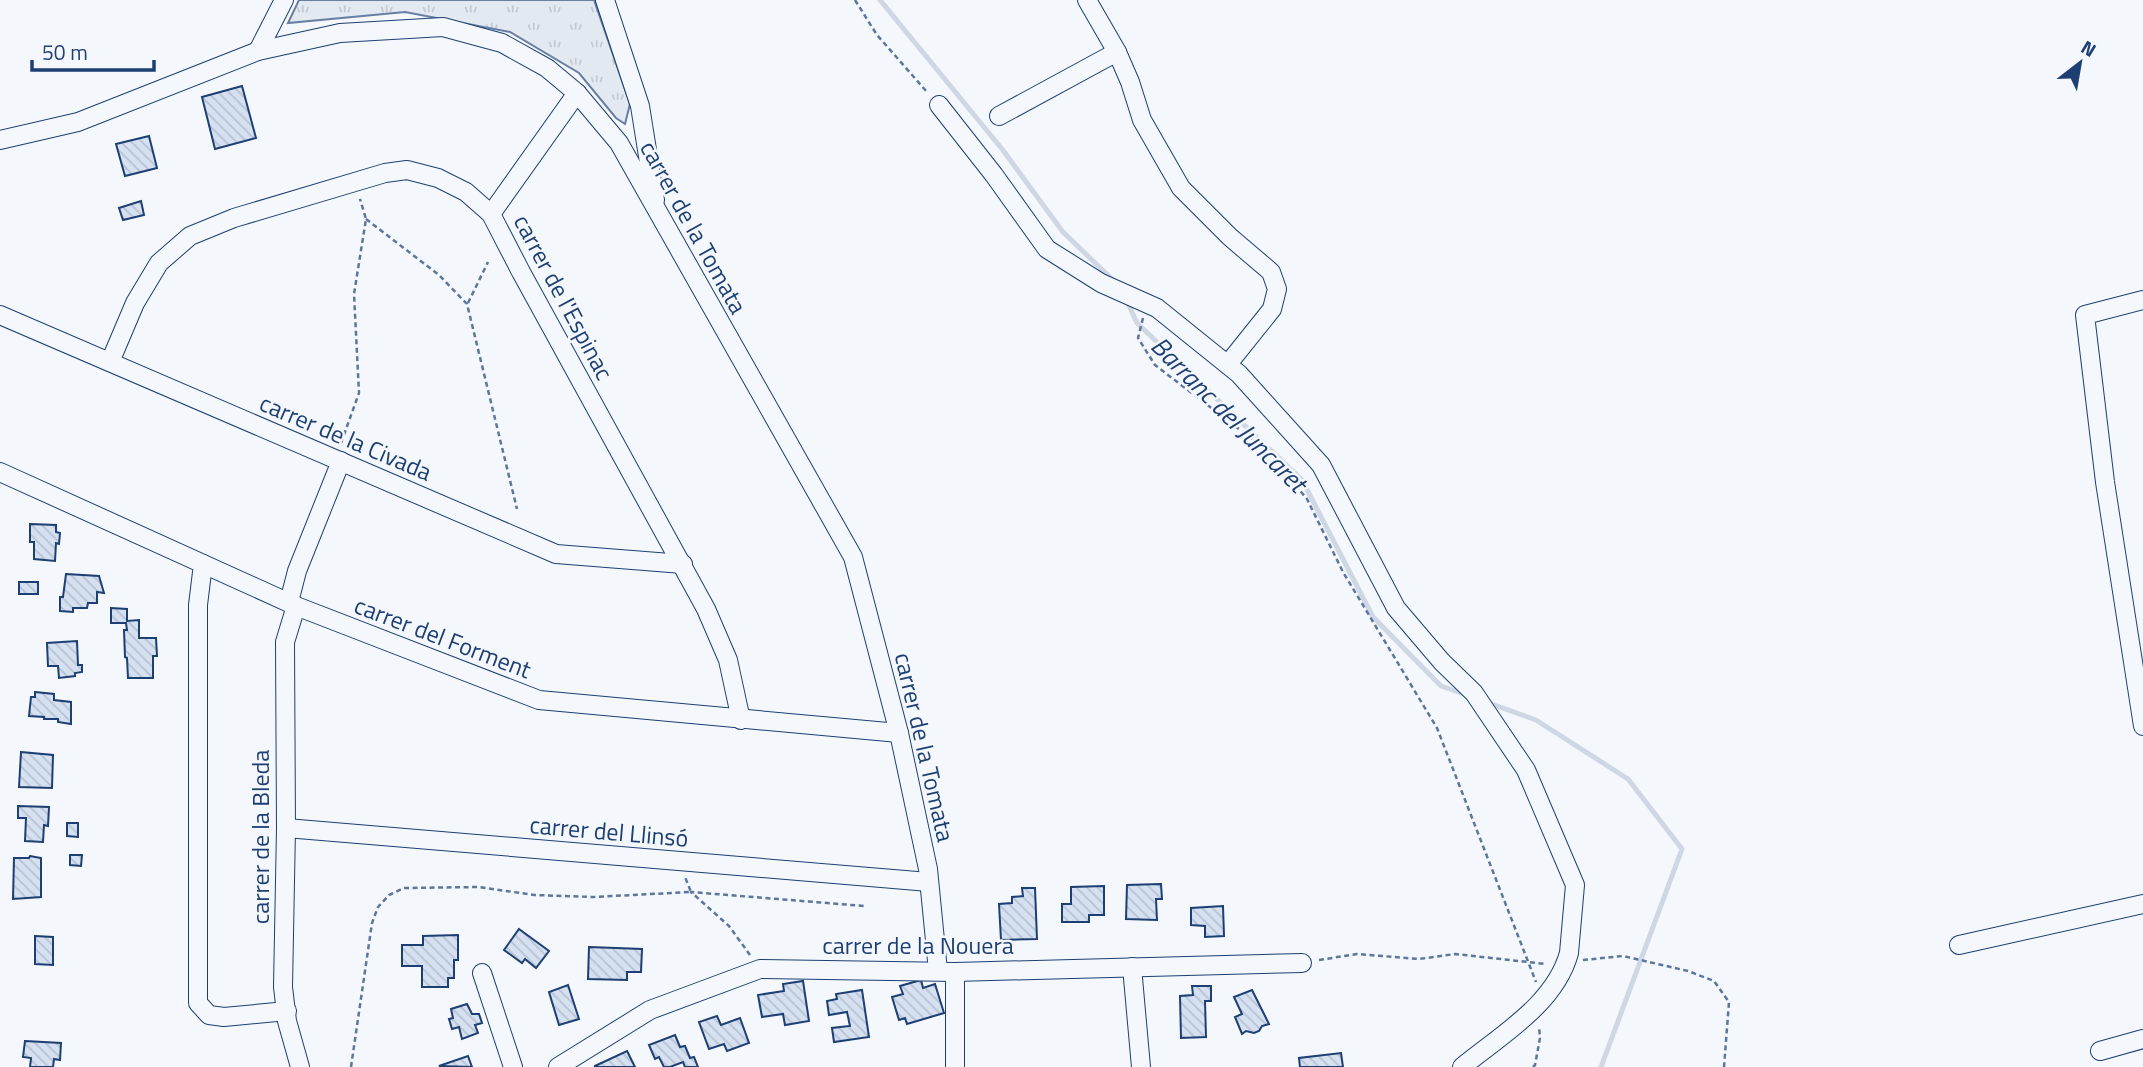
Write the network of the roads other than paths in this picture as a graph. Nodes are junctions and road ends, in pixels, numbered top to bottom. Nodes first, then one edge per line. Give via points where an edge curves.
1 (284, 0) edge
2 (605, 0) edge
3 (1087, 0) edge
4 (258, 51) junction
5 (1117, 52) junction
6 (577, 93) junction
7 (939, 105) road end
8 (999, 116) dead end
9 (645, 128) junction
10 (0, 141) edge
11 (619, 143) junction
12 (491, 214) junction
13 (658, 214) junction
14 (2143, 300) edge
15 (0, 315) edge
16 (110, 362) junction
17 (1228, 365) junction
18 (337, 459) junction
19 (0, 472) edge
20 (203, 564) junction
21 (683, 564) junction
22 (292, 604) junction
23 (741, 720) junction
24 (2143, 726) edge
25 (899, 733) junction
26 (286, 828) junction
27 (929, 882) junction
28 (2143, 904) edge
29 (1959, 945) dead end
30 (1302, 963) road end
31 (1132, 967) junction
32 (946, 971) junction
33 (482, 973) dead end
34 (287, 1010) junction
35 (2143, 1039) edge
36 (2100, 1051) dead end
37 (300, 1067) edge
38 (513, 1067) edge
39 (558, 1067) edge
40 (955, 1067) edge
41 (1141, 1067) edge
42 (1462, 1067) edge

1 - 4 street
2 - 9 street
3 - 5 street
4 - 6 street, carrer de la Tomata via 340,33 443,27 502,43 547,68
4 - 10 street, carrer de la Tomata via 78,122
5 - 8 street
5 - 17 street via 1142,120 1181,188 1271,272 1277,289 1272,309
6 - 11 street, carrer de la Tomata
6 - 12 street
7 - 17 street via 1047,249 1101,283 1157,308
9 - 11 street
9 - 13 street
11 - 13 street, carrer de la Tomata
12 - 16 street, carrer de l'Espinac via 466,192 407,170 234,218 190,236 159,263 135,303
12 - 21 street, carrer de l'Espinac
13 - 25 street, carrer de la Tomata via 853,556
14 - 24 street via 2085,315 2105,482
15 - 16 street, carrer de la Civada
16 - 18 street, carrer de la Civada
17 - 42 street via 1321,465 1396,608 1474,693 1526,770 1575,885 1566,964 1537,1008
18 - 21 street, carrer de la Civada via 556,554
18 - 22 street, carrer de la Bleda via 296,571
19 - 20 street, carrer del Forment
20 - 22 street, carrer del Forment
20 - 34 street via 198,605 198,1003 209,1015 224,1017
21 - 23 street, carrer de l'Espinac via 728,660
22 - 23 street, carrer del Forment via 539,700
22 - 26 street, carrer de la Bleda via 285,642
23 - 25 street, carrer del Forment
25 - 27 street, carrer de la Tomata
26 - 27 street, carrer del Llinsó
26 - 34 street, carrer de la Bleda
27 - 32 street, carrer de la Tomata
28 - 29 street
30 - 31 street, carrer de la Nouera
31 - 32 street, carrer de la Nouera
31 - 41 street
32 - 39 street, carrer de la Nouera via 760,969 650,1010
32 - 40 street, carrer de la Tomata
33 - 38 street
34 - 37 street, carrer de la Bleda
35 - 36 street

